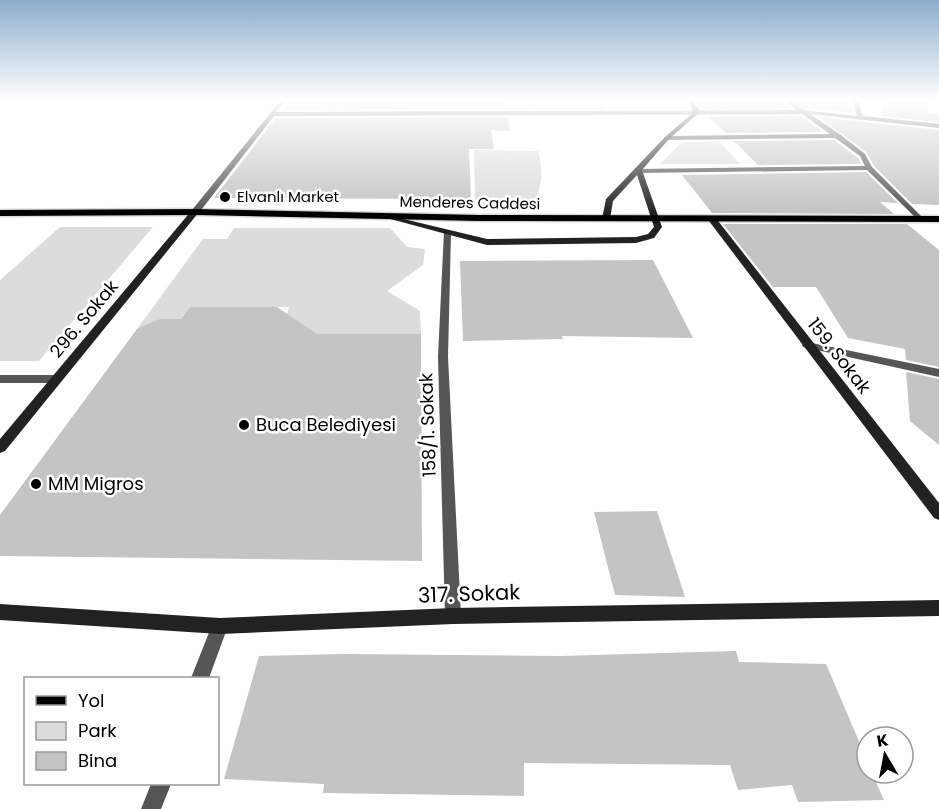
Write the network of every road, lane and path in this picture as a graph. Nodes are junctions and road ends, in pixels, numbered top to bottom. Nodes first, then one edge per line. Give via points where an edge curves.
1 (253, 138) edge
2 (668, 138) joint
3 (689, 138) edge
4 (841, 138) edge
5 (869, 168) junction
6 (639, 171) junction
7 (195, 212) junction
8 (0, 213) edge
9 (387, 217) junction
10 (606, 219) junction
11 (654, 219) junction
12 (712, 219) junction
13 (919, 219) junction
14 (939, 219) edge
15 (447, 233) junction
16 (807, 345) junction
17 (939, 373) edge
18 (0, 379) edge
19 (55, 380) junction
20 (0, 448) edge
21 (939, 514) edge
22 (939, 608) edge
23 (0, 612) edge
24 (453, 616) junction
25 (220, 626) junction
26 (200, 677) edge
27 (160, 785) edge
28 (151, 809) edge

1 - 7 street
2 - 3 street
2 - 6 street
4 - 5 street via 863,155
5 - 6 street
5 - 13 street
6 - 10 street via 609,201
6 - 11 street
7 - 8 main road, Menderes Caddesi
7 - 9 main road, Menderes Caddesi
7 - 19 street, 296. Sokak
9 - 10 main road, Menderes Caddesi
9 - 15 street
10 - 11 main road, Menderes Caddesi
11 - 12 main road, Menderes Caddesi
11 - 15 street via 658,228 651,236 636,240 487,242
12 - 13 main road, Menderes Caddesi
12 - 16 street, 159. Sokak
13 - 14 main road, Menderes Caddesi
15 - 24 street, 158/1. Sokak via 443,357
16 - 17 street
16 - 21 street, 159. Sokak
18 - 19 street
19 - 20 street, 296. Sokak
22 - 24 street, 317. Sokak
23 - 25 street, 317. Sokak
24 - 25 street, 317. Sokak
25 - 26 street
27 - 28 street

